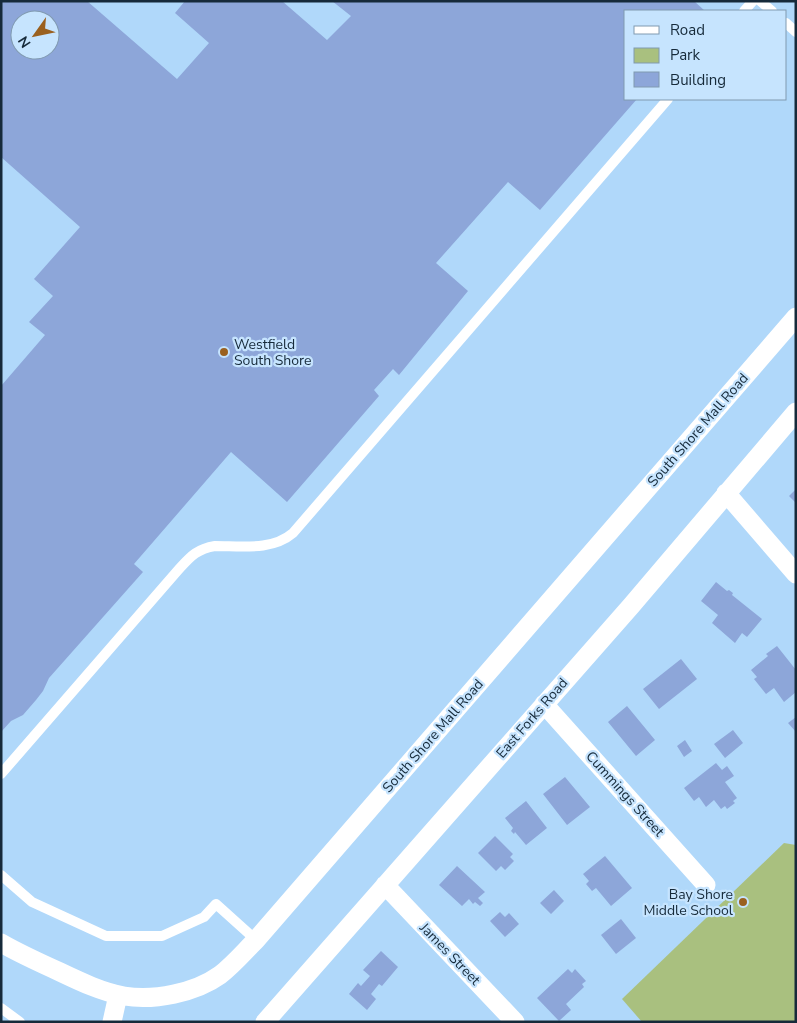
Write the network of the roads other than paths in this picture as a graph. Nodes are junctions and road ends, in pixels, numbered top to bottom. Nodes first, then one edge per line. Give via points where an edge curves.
1 (760, 1) edge
2 (771, 10) edge
3 (667, 100) edge
4 (796, 317) edge
5 (796, 412) edge
6 (726, 493) junction
7 (796, 574) edge
8 (544, 704) junction
9 (1, 774) edge
10 (1, 875) edge
11 (706, 885) dead end
12 (386, 886) junction
13 (256, 940) junction
14 (1, 943) edge
15 (118, 995) junction
16 (1, 1008) edge
17 (20, 1022) edge
18 (112, 1022) edge
19 (265, 1022) edge
20 (515, 1022) edge

1 - 2 lane
3 - 9 lane via 293,533 274,544 215,546 195,553
4 - 13 street, South Shore Mall Road
5 - 6 street, East Forks Road
6 - 7 street
6 - 8 street, East Forks Road
8 - 11 street, Cummings Street
8 - 12 street, East Forks Road
10 - 13 lane via 32,902 106,936 162,936 204,917 216,904
12 - 19 street, East Forks Road
12 - 20 street, James Street
13 - 15 street, South Shore Mall Road via 220,975 197,987 164,996
14 - 15 street, South Shore Mall Road via 88,985
15 - 18 street
16 - 17 lane

